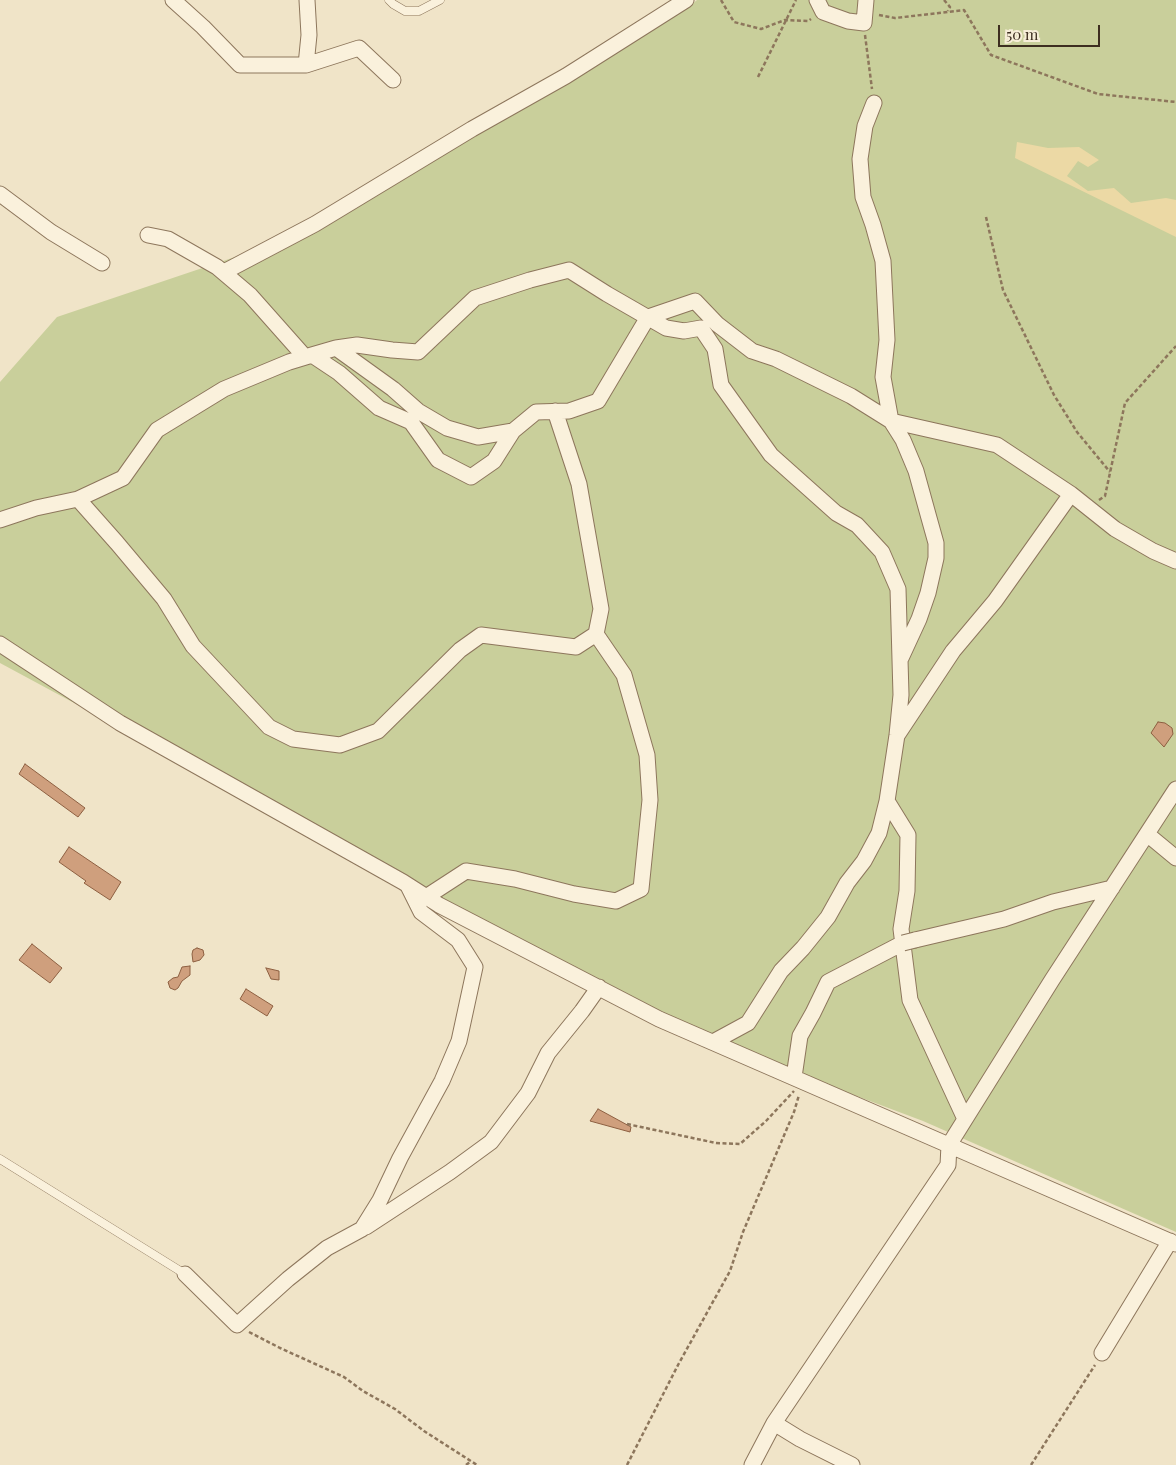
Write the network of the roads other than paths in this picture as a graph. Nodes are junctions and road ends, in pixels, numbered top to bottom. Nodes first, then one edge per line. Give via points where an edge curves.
1 (173, 0) edge
2 (307, 0) edge
3 (389, 0) edge
4 (440, 0) edge
5 (686, 0) edge
6 (866, 0) edge
7 (820, 6) edge
8 (306, 64) junction
9 (393, 80) dead end
10 (874, 102) road end
11 (0, 194) edge
12 (148, 235) dead end
13 (102, 263) dead end
14 (224, 272) junction
15 (648, 317) junction
16 (336, 348) junction
17 (305, 357) junction
18 (555, 411) junction
19 (891, 421) junction
20 (513, 430) junction
21 (1071, 494) junction
22 (78, 499) junction
23 (0, 520) edge
24 (1176, 561) edge
25 (596, 634) junction
26 (0, 644) edge
27 (901, 658) junction
28 (897, 735) junction
29 (1176, 789) edge
30 (888, 801) junction
31 (1147, 834) junction
32 (1176, 858) edge
33 (407, 885) junction
34 (1112, 888) junction
35 (426, 897) junction
36 (599, 987) junction
37 (713, 1042) junction
38 (799, 1079) junction
39 (965, 1119) junction
40 (949, 1145) junction
41 (0, 1159) edge
42 (362, 1229) junction
43 (1173, 1242) edge
44 (185, 1274) joint
45 (1102, 1353) road end
46 (774, 1424) junction
47 (752, 1465) edge
48 (852, 1465) edge

1 - 8 street via 240,65
2 - 8 street via 309,35
3 - 4 lane via 405,11 419,11
5 - 14 street via 566,76 315,224
6 - 7 street via 864,23 848,21
8 - 9 street via 359,48
10 - 19 street via 865,126 860,159 862,197 883,261 887,340 884,377
11 - 13 street via 51,232
12 - 14 street via 168,239
14 - 17 street via 250,295
15 - 16 street via 569,270 475,298 418,352 358,345
15 - 18 street via 598,401
15 - 19 street via 696,301 718,324 752,351 776,359 851,396
15 - 27 street via 666,328 684,331 702,328 715,349 721,385 771,455 836,512 857,525 882,552 898,589
16 - 17 street
16 - 20 street via 418,411 447,428 478,437
17 - 20 street via 312,355 339,373 378,408 411,422 438,460 471,476 494,461
17 - 22 street via 224,389 157,430 123,478
18 - 20 street via 536,412
18 - 25 street via 579,484 601,609
19 - 21 street via 997,445
19 - 27 street via 916,471 936,543 928,593
21 - 24 street via 1115,529
21 - 28 street via 995,601 953,651
22 - 23 street
22 - 25 street via 164,599 193,646 269,727 293,738 340,745 378,732 460,650 481,635 576,647
25 - 35 street via 624,675 647,754 650,800 640,889 616,901 466,871
26 - 33 street via 120,723
27 - 28 street
28 - 30 street
29 - 31 street
30 - 37 street via 879,833 828,917 781,971 748,1023
30 - 39 street via 908,835 908,891 901,929 910,1000
31 - 32 street
31 - 34 street
33 - 35 street
33 - 42 street via 421,912 458,940 475,967 456,1049 380,1200
34 - 38 street via 1053,902 1004,919 909,941 828,982 800,1036
34 - 39 street
35 - 36 street
36 - 37 street
36 - 42 street via 548,1053 528,1093 491,1142 410,1200
37 - 38 street
38 - 40 street
39 - 40 street
40 - 43 street
40 - 46 street via 948,1165
41 - 44 lane
42 - 44 street via 327,1248 237,1325
43 - 45 street
46 - 47 street
46 - 48 street

